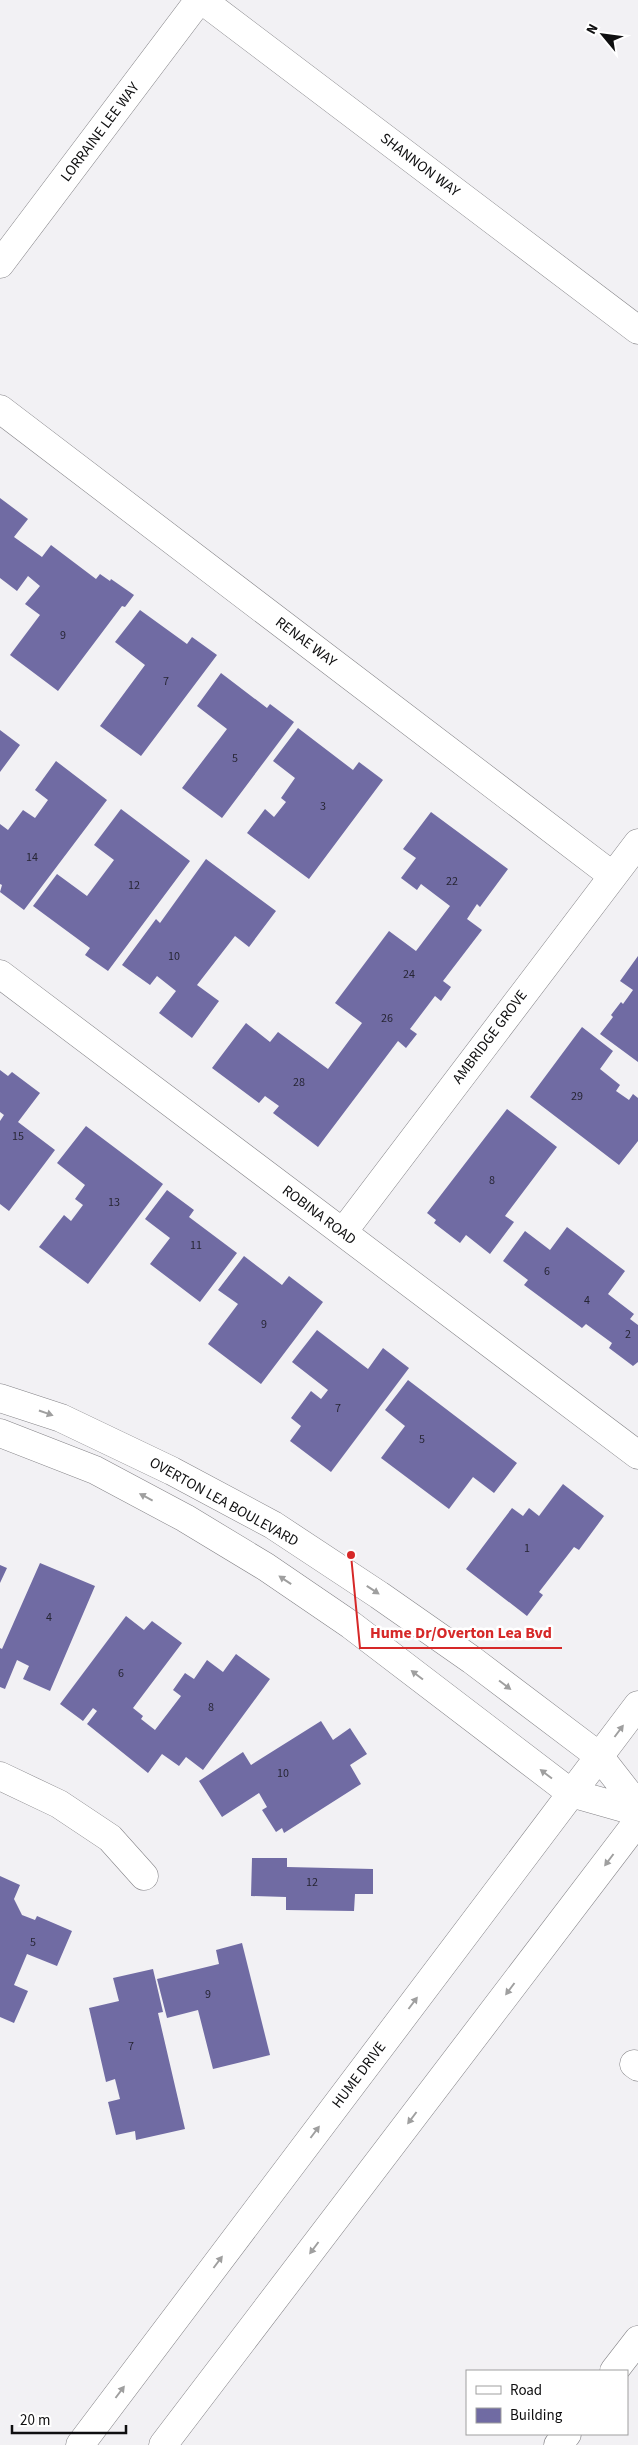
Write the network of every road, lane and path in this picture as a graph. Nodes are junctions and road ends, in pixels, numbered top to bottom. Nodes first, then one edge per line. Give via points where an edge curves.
1 (201, 0) edge
2 (0, 264) edge
3 (638, 330) edge
4 (0, 409) edge
5 (638, 842) edge
6 (613, 876) junction
7 (0, 974) edge
8 (343, 1232) junction
9 (0, 1398) edge
10 (0, 1433) edge
11 (638, 1455) edge
12 (638, 1705) edge
13 (599, 1756) junction
14 (0, 1776) edge
15 (571, 1793) junction
16 (638, 1806) edge
17 (638, 1812) edge
18 (638, 1821) edge
19 (144, 1876) dead end
20 (638, 2340) edge
21 (615, 2370) edge
22 (566, 2435) edge
23 (80, 2445) edge
24 (164, 2445) edge
25 (558, 2445) edge

1 - 2 street, LORRAINE LEE WAY
1 - 3 street, SHANNON WAY
4 - 6 street, RENAE WAY
5 - 6 street, AMBRIDGE GROVE
6 - 8 street, AMBRIDGE GROVE
7 - 8 street, ROBINA ROAD
8 - 11 street, ROBINA ROAD
9 -> 13 street, OVERTON LEA BOULEVARD via 70,1422 273,1525 379,1594
15 -> 10 street via 352,1625 266,1567 185,1518 95,1470
13 -> 12 street, HUME DRIVE
13 - 15 street, HUME DRIVE
13 - 16 street, OVERTON LEA BOULEVARD
14 - 19 street via 59,1804 110,1838
15 - 17 street
23 -> 15 street, HUME DRIVE
18 -> 24 street
20 - 21 street
22 - 25 street

